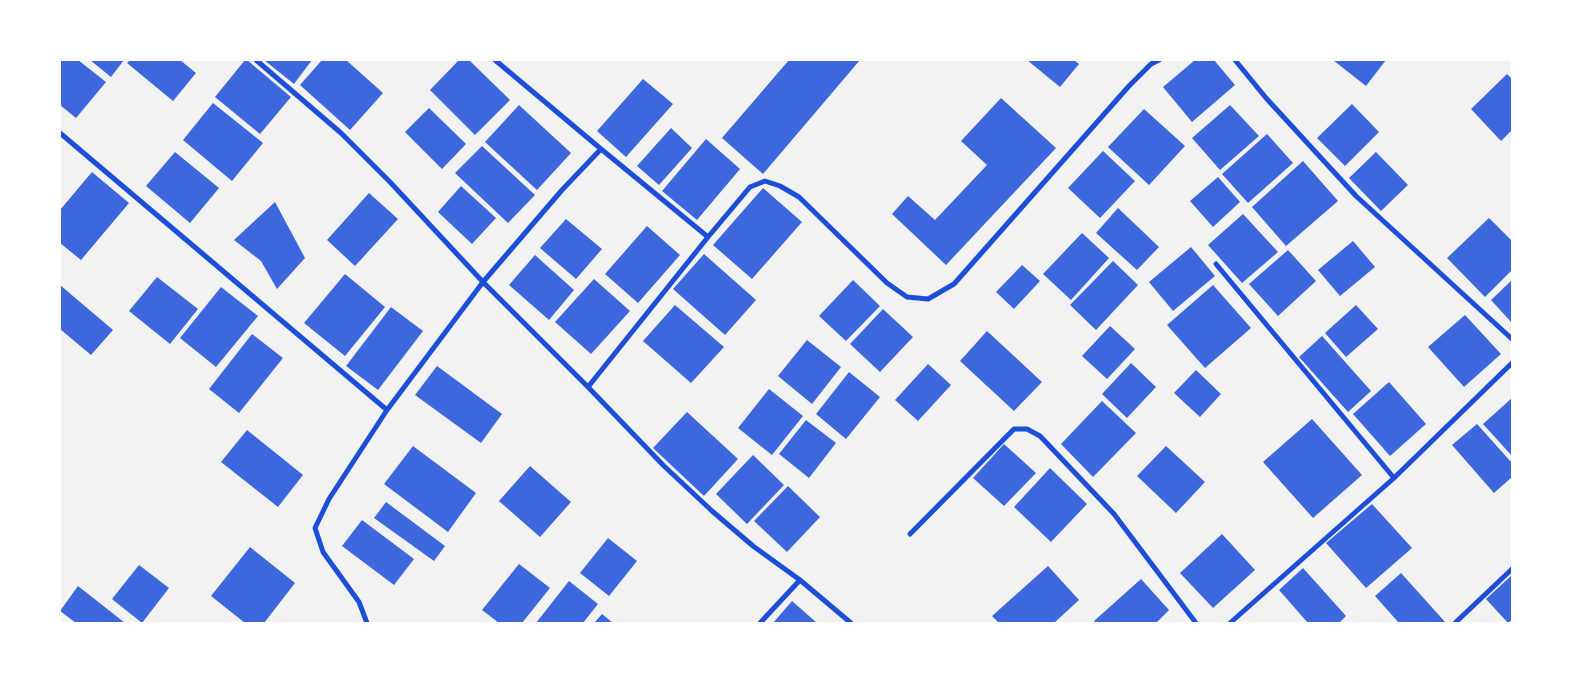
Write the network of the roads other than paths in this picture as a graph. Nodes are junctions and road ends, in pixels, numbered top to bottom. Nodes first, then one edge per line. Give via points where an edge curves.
1 (256, 60) edge
2 (495, 60) edge
3 (1159, 60) edge
4 (1235, 60) edge
5 (60, 133) edge
6 (601, 149) junction
7 (708, 237) junction
8 (1216, 264) dead end
9 (483, 282) junction
10 (1512, 339) edge
11 (1512, 363) edge
12 (588, 387) junction
13 (387, 410) junction
14 (1394, 478) junction
15 (910, 534) dead end
16 (1512, 569) edge
17 (800, 580) junction
18 (367, 623) edge
19 (760, 623) edge
20 (851, 623) edge
21 (1196, 623) edge
22 (1230, 623) edge
23 (1455, 623) edge

1 - 9 street via 341,133
2 - 6 street
3 - 7 street via 1129,86 954,284 928,299 907,297 887,283 799,197 765,181 750,187
4 - 10 street via 1356,196
5 - 13 street
6 - 7 street
6 - 9 street
7 - 12 street
8 - 14 street
9 - 12 street
9 - 13 street
11 - 14 street
12 - 17 street via 712,511
13 - 18 street via 329,499 314,528 323,552 359,602
14 - 22 street
15 - 21 street via 1014,428 1027,429 1040,436 1114,514
16 - 23 street
17 - 19 street
17 - 20 street

